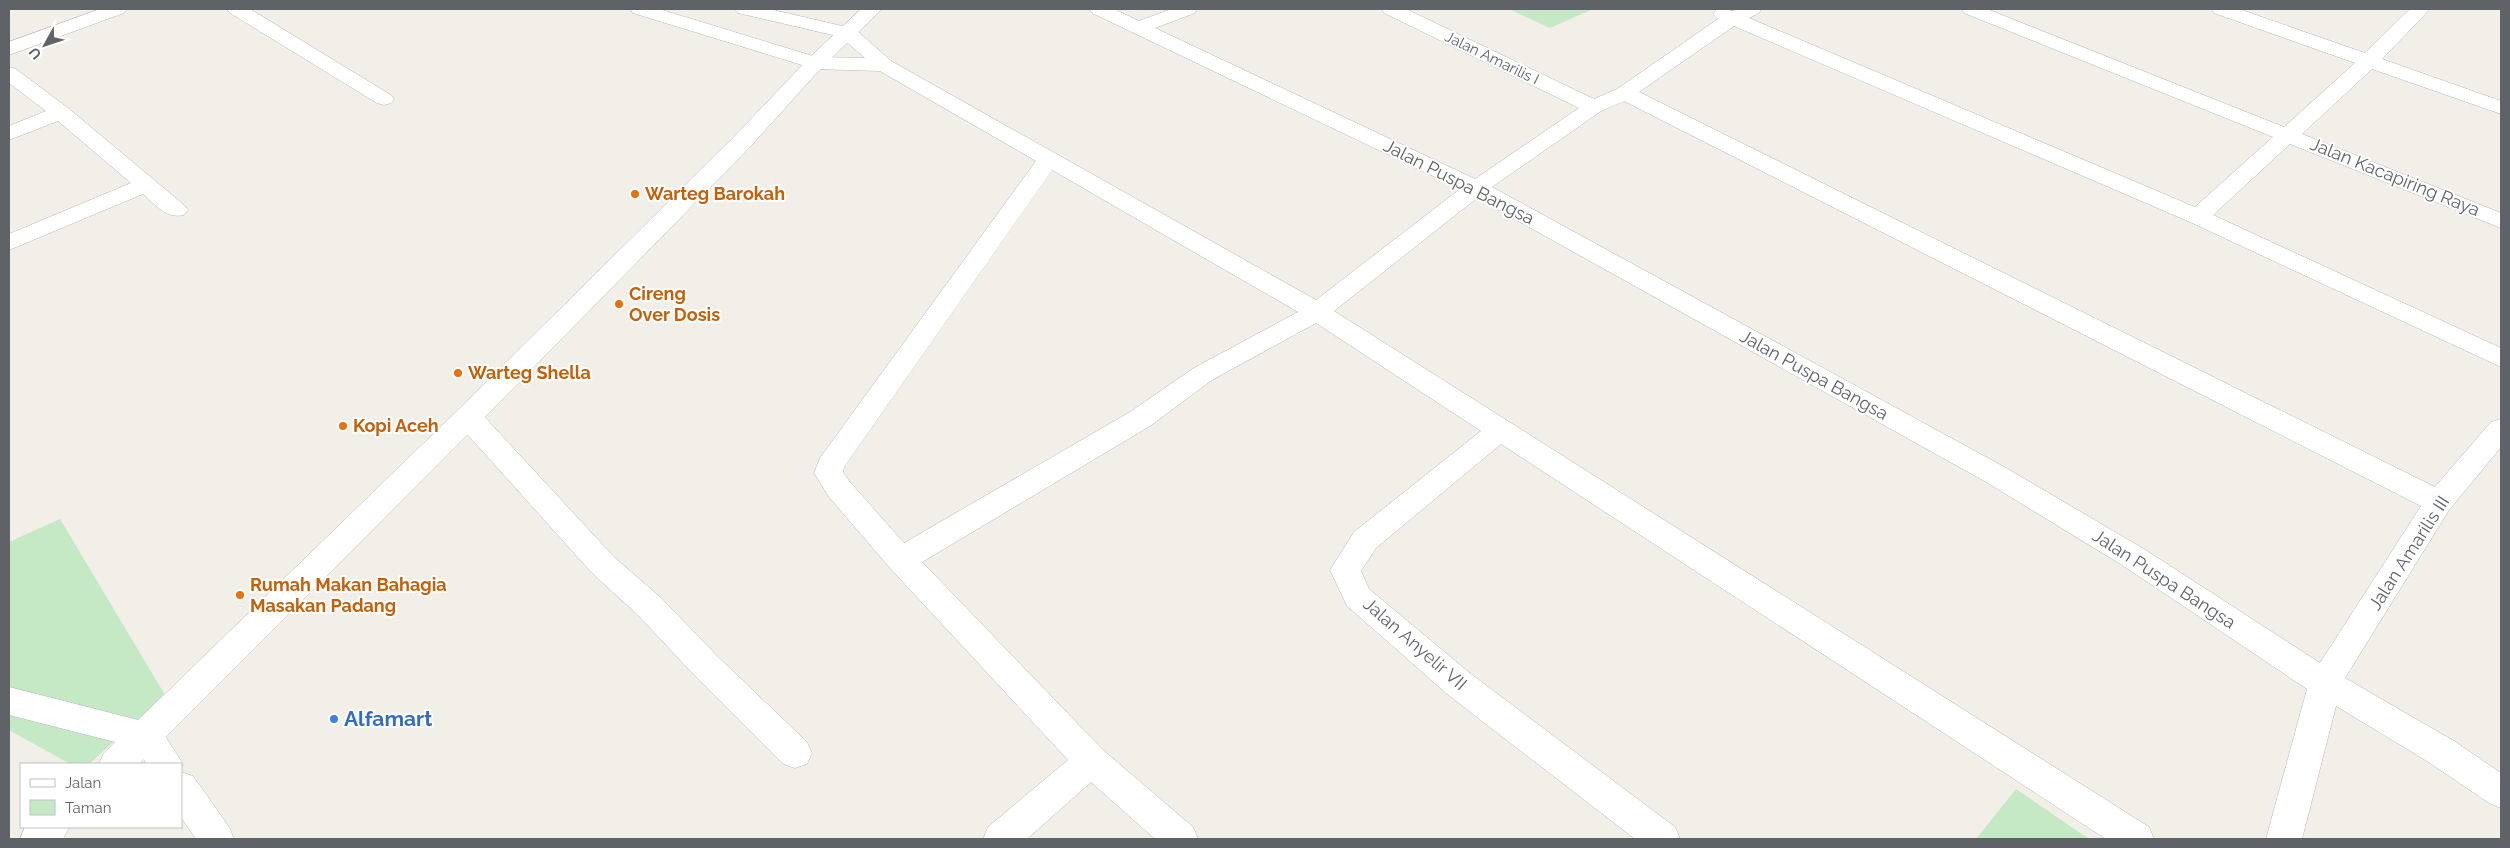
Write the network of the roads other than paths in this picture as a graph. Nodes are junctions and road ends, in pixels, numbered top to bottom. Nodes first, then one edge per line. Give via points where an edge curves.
1 (117, 9) edge
2 (237, 9) edge
3 (640, 9) edge
4 (745, 9) edge
5 (872, 9) edge
6 (1099, 9) edge
7 (1188, 9) edge
8 (1391, 9) edge
9 (1712, 9) edge
10 (1970, 9) edge
11 (2221, 9) edge
12 (2421, 9) edge
13 (1742, 13) edge
14 (1140, 27) junction
15 (848, 33) junction
16 (9, 49) edge
17 (2370, 60) junction
18 (815, 64) junction
19 (884, 66) junction
20 (9, 73) edge
21 (1624, 93) junction
22 (384, 98) dead end
23 (1594, 107) junction
24 (2501, 108) edge
25 (61, 112) junction
26 (9, 134) edge
27 (2289, 134) junction
28 (1049, 158) junction
29 (145, 185) junction
30 (1476, 188) junction
31 (176, 210) dead end
32 (2198, 217) junction
33 (2501, 221) edge
34 (9, 243) edge
35 (1317, 312) junction
36 (2501, 358) edge
37 (468, 417) junction
38 (2501, 428) edge
39 (1501, 429) junction
40 (2439, 502) junction
41 (901, 560) junction
42 (2325, 683) junction
43 (9, 701) edge
44 (146, 735) junction
45 (795, 754) dead end
46 (1091, 761) junction
47 (117, 763) edge
48 (165, 763) edge
49 (182, 789) edge
50 (2500, 793) edge
51 (50, 828) edge
52 (38, 839) edge
53 (216, 839) edge
54 (1001, 839) edge
55 (1180, 839) edge
56 (1662, 839) edge
57 (2136, 839) edge
58 (2284, 839) edge

1 - 16 street via 66,19
2 - 22 street
3 - 18 street
4 - 15 street
5 - 15 street
6 - 14 street, Jalan Puspa Bangsa
7 - 14 street
8 - 23 street, Jalan Amarilis I
9 - 13 street
10 - 27 street, Jalan Kacapiring Raya
11 - 17 street
12 - 17 street
13 - 21 street
13 - 32 street
14 - 30 street, Jalan Puspa Bangsa
15 - 18 street
15 - 19 street
17 - 24 street
17 - 27 street
18 - 19 street
18 - 37 street via 741,143
19 - 28 street
20 - 25 street
21 - 23 street
21 - 40 street
23 - 30 street
25 - 26 street
25 - 29 street
27 - 32 street
27 - 33 street, Jalan Kacapiring Raya
28 - 35 street
28 - 41 street via 830,465 828,473 838,489
29 - 31 street
29 - 34 street
30 - 35 street
30 - 42 street, Jalan Puspa Bangsa via 1996,475 2133,557
32 - 36 street
35 - 39 street
35 - 41 street via 1203,374 1140,419
37 - 44 street
37 - 45 street via 603,565 650,607
38 - 40 street, Jalan Amarilis III
39 - 56 street, Jalan Anyelir VII via 1365,540 1344,570 1358,597 1459,684
39 - 57 street
40 - 42 street, Jalan Amarilis III
41 - 46 street
42 - 50 street, Jalan Puspa Bangsa via 2442,752
42 - 58 street, Jalan Amarilis III
43 - 44 street
44 - 47 street
44 - 48 street
46 - 54 street
46 - 55 street
49 - 53 street
51 - 52 street

